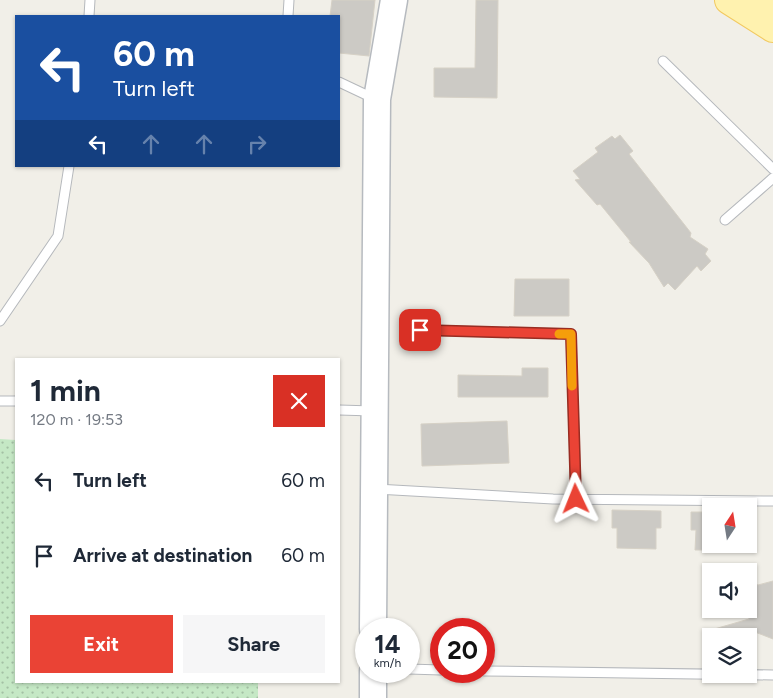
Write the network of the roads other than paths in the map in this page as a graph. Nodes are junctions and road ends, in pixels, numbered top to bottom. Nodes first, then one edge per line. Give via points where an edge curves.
1 (90, 0) edge
2 (289, 0) edge
3 (394, 0) edge
4 (729, 0) edge
5 (767, 0) edge
6 (773, 4) edge
7 (89, 15) edge
8 (288, 15) edge
9 (773, 28) edge
10 (663, 62) dead end
11 (340, 82) edge
12 (377, 100) junction
13 (69, 167) edge
14 (773, 169) edge
15 (773, 178) edge
16 (725, 220) dead end
17 (0, 321) edge
18 (420, 330) dead end
19 (0, 401) edge
20 (15, 401) edge
21 (340, 410) edge
22 (375, 411) junction
23 (374, 489) junction
24 (576, 499) junction
25 (773, 501) edge
26 (373, 618) edge
27 (495, 670) edge
28 (773, 675) edge
29 (373, 683) edge
30 (372, 698) edge

1 - 7 lane
2 - 8 lane
3 - 12 street
4 - 9 main road
5 - 6 main road
10 - 14 lane
11 - 12 lane
12 - 22 street
13 - 17 lane via 58,236
15 - 16 lane
18 - 24 lane via 571,334
19 - 20 lane
21 - 22 lane
22 - 23 street
23 - 24 lane
23 - 26 street
24 - 25 lane
27 - 28 lane
29 - 30 street

